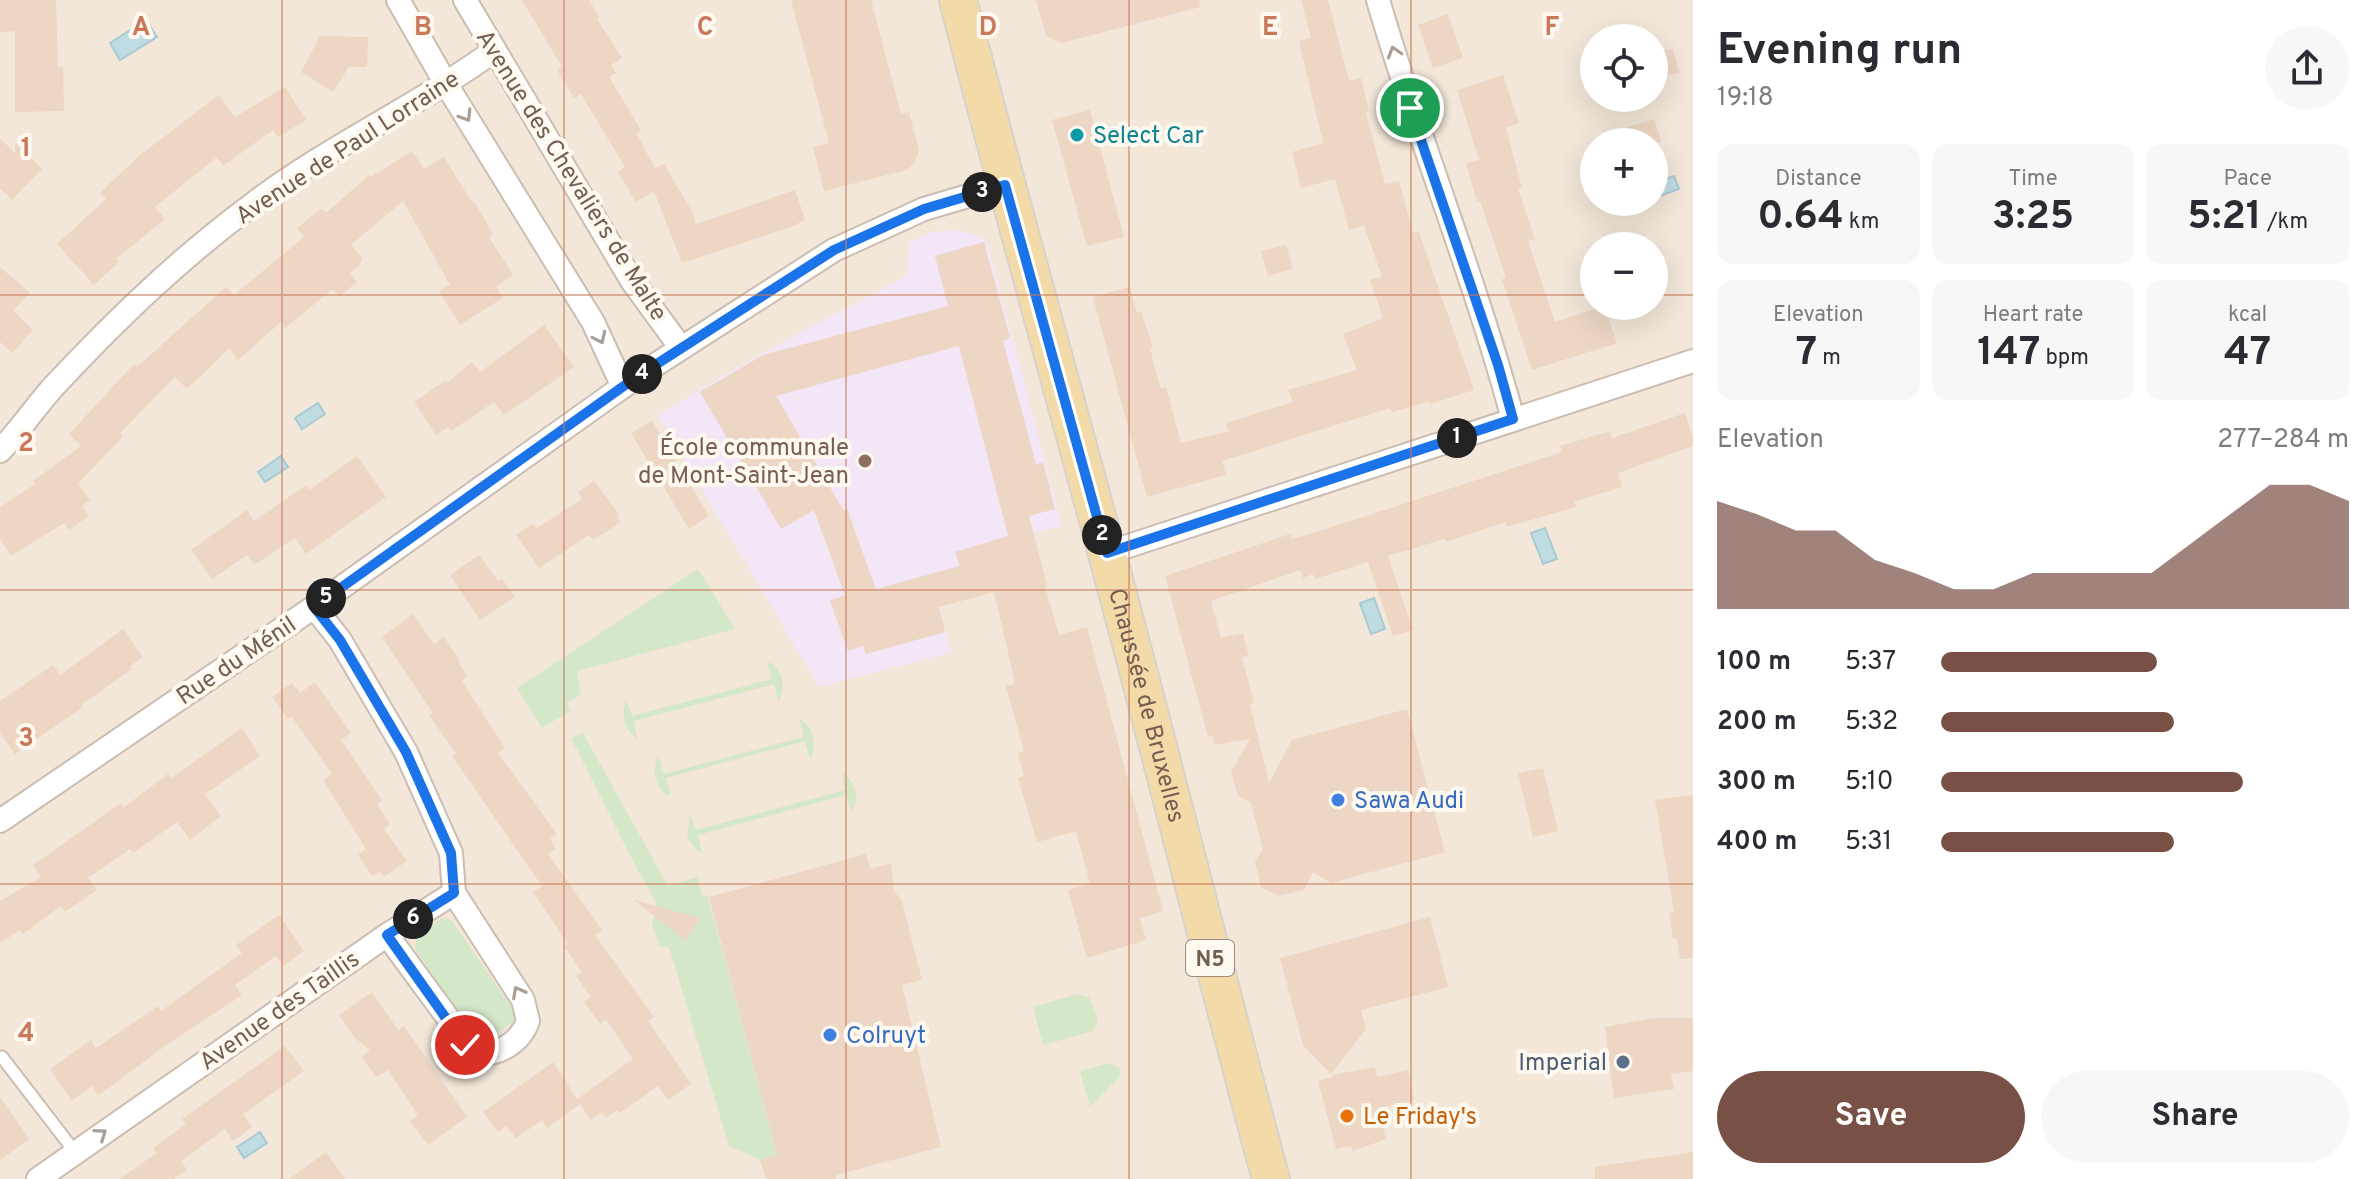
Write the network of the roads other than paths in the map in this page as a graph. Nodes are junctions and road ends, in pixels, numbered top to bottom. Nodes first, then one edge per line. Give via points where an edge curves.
1 (398, 0) edge
2 (465, 0) edge
3 (958, 0) edge
4 (1378, 0) edge
5 (495, 50) junction
6 (446, 84) junction
7 (1005, 185) junction
8 (681, 348) junction
9 (1693, 361) edge
10 (623, 387) junction
11 (1513, 419) junction
12 (0, 451) edge
13 (1107, 553) junction
14 (314, 607) junction
15 (0, 821) edge
16 (454, 893) junction
17 (387, 935) junction
18 (2, 1057) dead end
19 (75, 1152) junction
20 (38, 1179) edge
21 (1271, 1179) edge

1 - 6 street
2 - 5 street, Avenue des Chevaliers de Malte
3 - 7 main road, Chaussée de Bruxelles / N5
11 -> 4 street
5 - 6 street, Avenue de Paul Lorraine
5 - 8 street, Avenue des Chevaliers de Malte via 632,281
6 -> 10 street via 593,322
6 - 12 street, Avenue de Paul Lorraine via 255,202 166,272
7 - 8 street, Rue du Ménil via 924,209 834,250
7 - 13 main road, Chaussée de Bruxelles / N5
8 - 10 street, Rue du Ménil
9 - 11 street
10 - 14 street, Rue du Ménil
11 - 13 street
13 - 21 main road, Chaussée de Bruxelles / N5
14 - 15 street, Rue du Ménil
14 - 16 street via 340,640 406,752 451,853
16 - 17 street, Avenue des Taillis
17 -> 16 street via 473,1052 491,1054 519,1038 528,1021 523,1000
19 -> 17 street, Avenue des Taillis
18 - 19 lane
19 - 20 street, Avenue des Taillis

